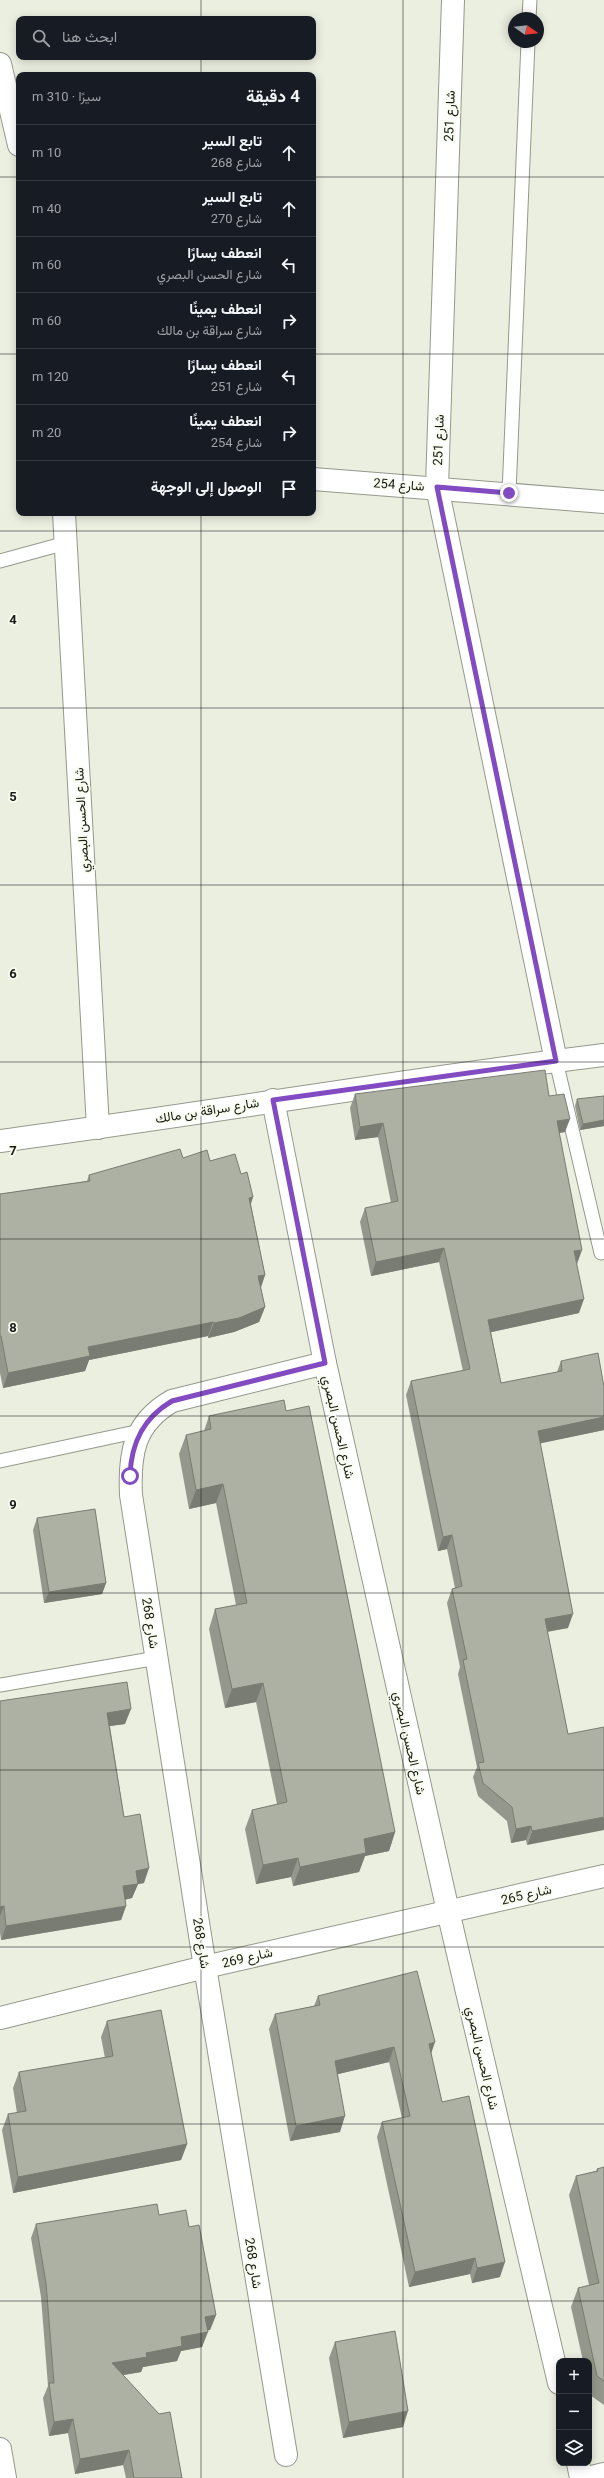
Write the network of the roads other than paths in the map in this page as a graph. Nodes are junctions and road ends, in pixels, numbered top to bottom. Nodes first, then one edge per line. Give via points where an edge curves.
1 (453, 0) edge
2 (530, 0) edge
3 (529, 12) edge
4 (528, 48) edge
5 (0, 64) edge
6 (16, 133) edge
7 (316, 479) edge
8 (437, 487) junction
9 (509, 493) junction
10 (604, 502) edge
11 (64, 516) edge
12 (66, 543) junction
13 (0, 561) edge
14 (604, 1055) edge
15 (556, 1061) junction
16 (273, 1100) junction
17 (98, 1128) junction
18 (0, 1140) edge
19 (604, 1252) edge
20 (325, 1363) junction
21 (140, 1431) junction
22 (0, 1461) edge
23 (157, 1658) junction
24 (0, 1685) edge
25 (604, 1876) edge
26 (448, 1911) junction
27 (205, 1967) junction
28 (0, 2018) edge
29 (556, 2370) edge
30 (0, 2449) edge
31 (286, 2455) dead end
32 (579, 2466) edge
33 (604, 2474) edge
34 (5, 2478) edge
35 (581, 2478) edge
36 (588, 2478) edge

1 - 8 street, شارع 251
2 - 3 lane
4 - 9 lane
5 - 6 street
7 - 8 street, شارع 254
8 - 9 street, شارع 254
8 - 15 street, شارع 251
9 - 10 street, شارع 254
11 - 12 street, شارع الحسن البصري
12 - 13 lane
12 - 17 street, شارع الحسن البصري
14 - 15 street, شارع سراقة بن مالك
15 - 16 street, شارع سراقة بن مالك
15 - 19 lane via 601,1253
16 - 17 street, شارع سراقة بن مالك
16 - 20 street, شارع الحسن البصري
17 - 18 street, شارع سراقة بن مالك
20 - 21 street via 172,1401 157,1409
20 - 26 street, شارع الحسن البصري
21 - 22 lane
21 - 23 street, شارع 268 via 131,1463 131,1495
23 - 24 lane
23 - 27 street, شارع 268
25 - 26 street, شارع 265
26 - 27 street, شارع 269
26 - 29 street, شارع الحسن البصري
27 - 28 street, شارع 269
27 - 31 street, شارع 268
30 - 34 street
32 - 35 street
33 - 36 street

